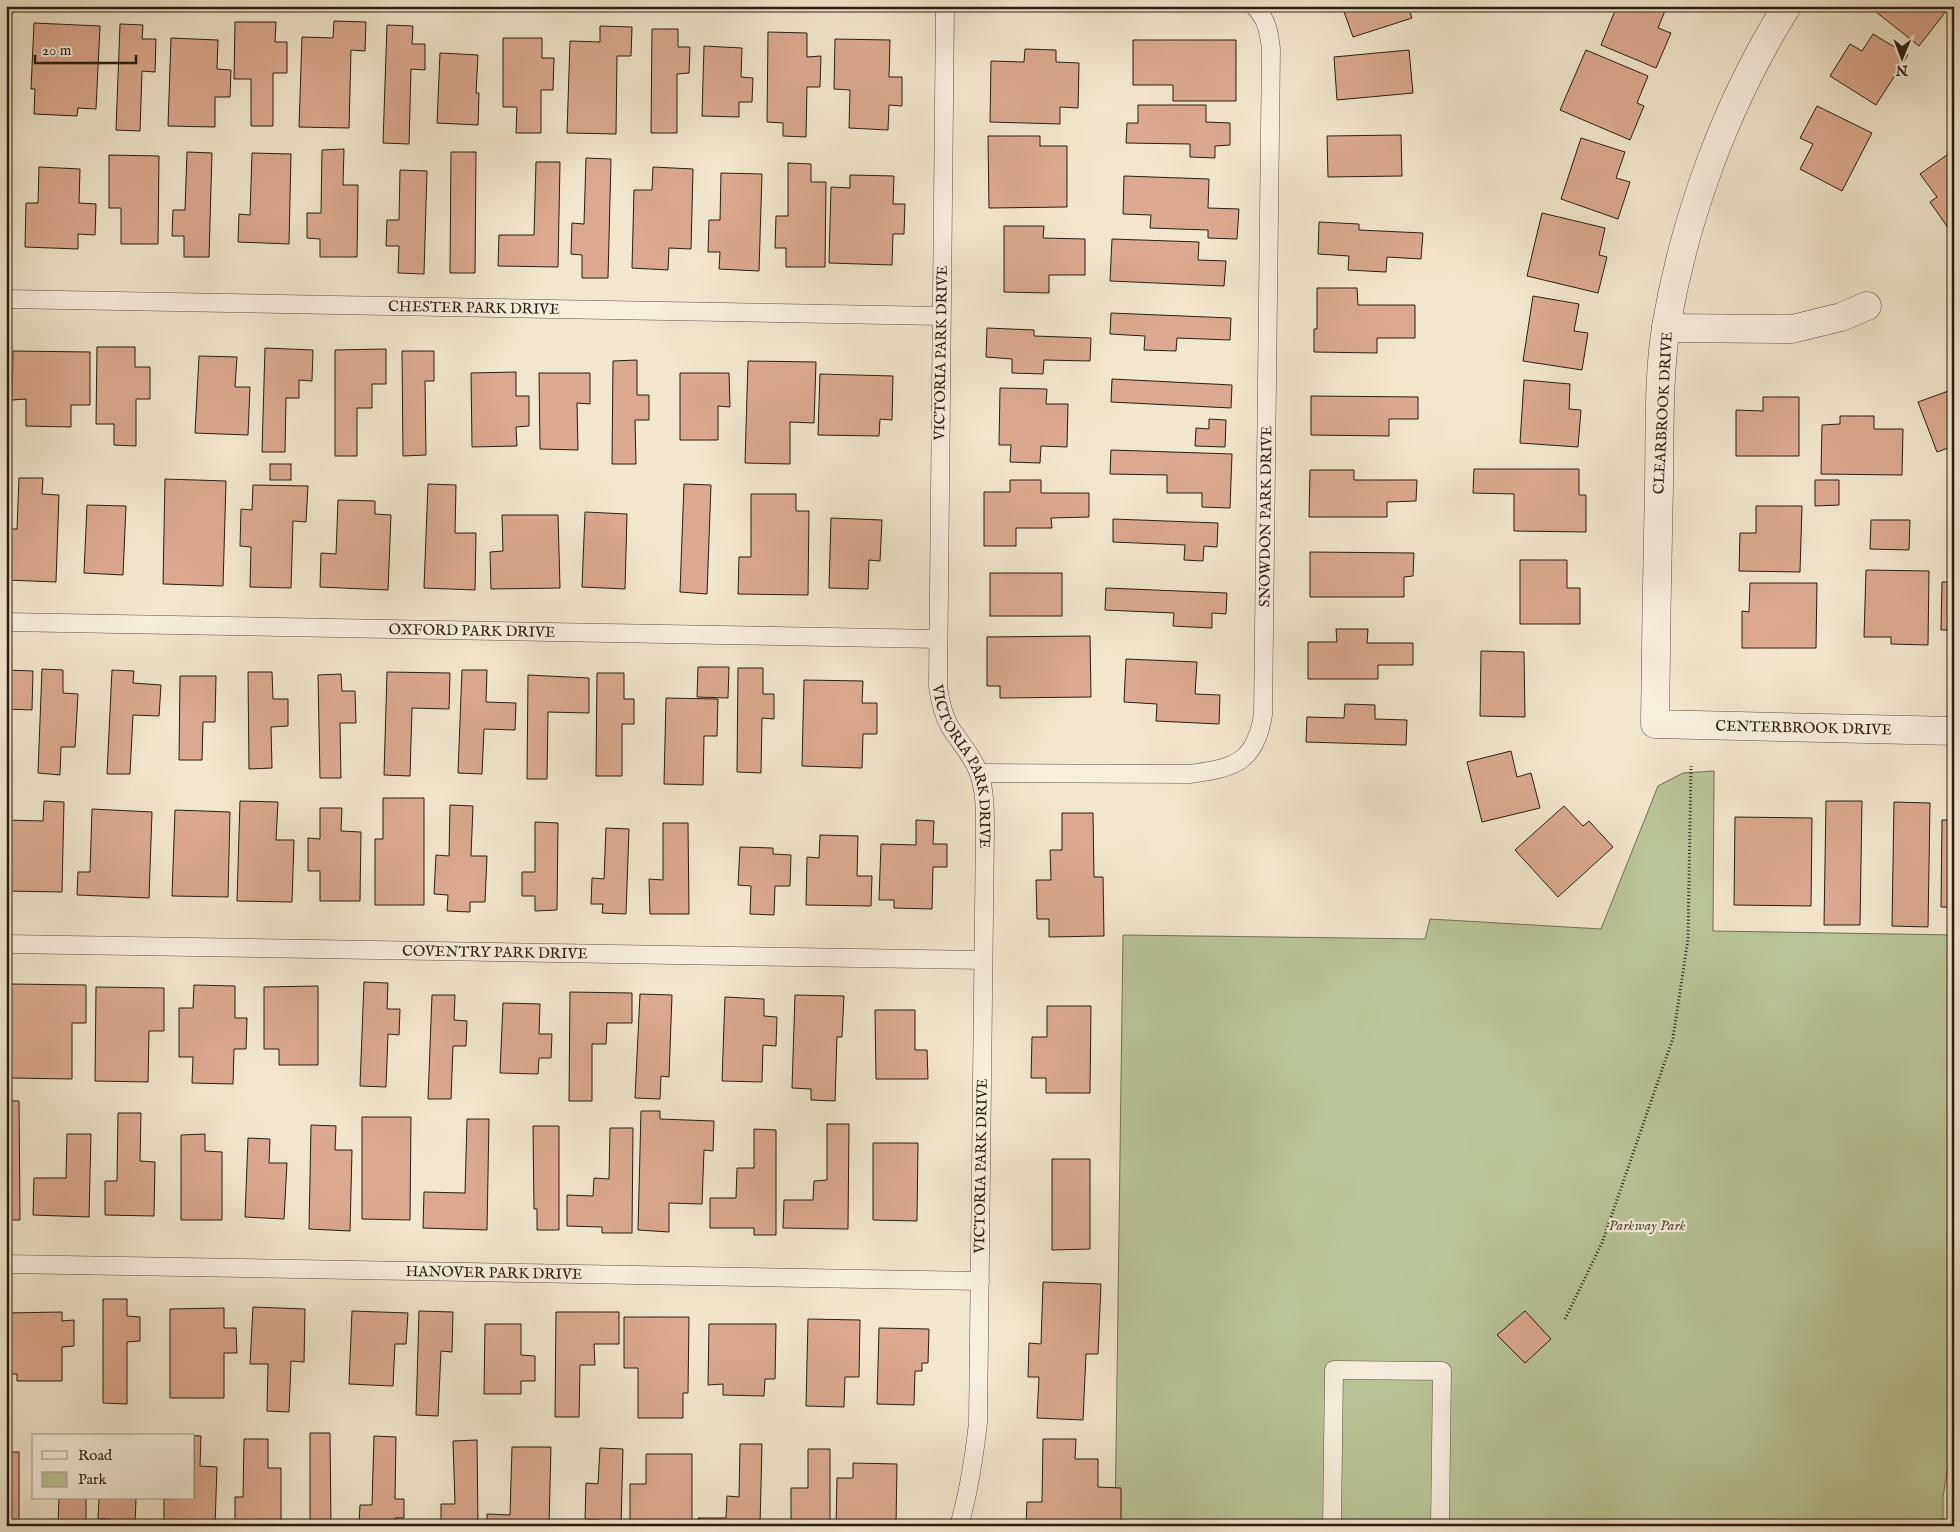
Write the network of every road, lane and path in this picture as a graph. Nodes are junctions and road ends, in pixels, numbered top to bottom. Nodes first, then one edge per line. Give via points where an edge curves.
1 (945, 6) edge
2 (1254, 6) edge
3 (1786, 6) edge
4 (6, 299) edge
5 (1867, 306) dead end
6 (941, 316) junction
7 (1666, 328) junction
8 (6, 622) edge
9 (938, 639) junction
10 (1655, 724) joint
11 (1954, 731) edge
12 (1691, 766) dead end
13 (979, 774) junction
14 (6, 944) edge
15 (984, 960) junction
16 (6, 1264) edge
17 (980, 1281) junction
18 (1565, 1319) dead end
19 (959, 1526) edge
20 (1332, 1526) edge
21 (1440, 1526) edge

1 - 6 lane, VICTORIA PARK DRIVE
2 - 13 lane, SNOWDON PARK DRIVE via 1263,15 1269,30 1271,49 1261,729 1248,754 1222,770 1190,774
3 - 7 street, CLEARBROOK DRIVE via 1741,90 1710,167 1680,260
4 - 6 lane, CHESTER PARK DRIVE
5 - 7 street via 1841,317 1792,329
6 - 9 lane, VICTORIA PARK DRIVE
7 - 10 street, CLEARBROOK DRIVE via 1660,410
8 - 9 lane, OXFORD PARK DRIVE
9 - 13 lane, VICTORIA PARK DRIVE via 941,707
10 - 11 street, CENTERBROOK DRIVE
12 - 18 path via 1688,939 1673,1038 1602,1243
13 - 15 lane, VICTORIA PARK DRIVE via 985,802
14 - 15 lane, COVENTRY PARK DRIVE
15 - 17 lane, VICTORIA PARK DRIVE
16 - 17 lane, HANOVER PARK DRIVE
17 - 19 lane, VICTORIA PARK DRIVE via 978,1423 974,1462
20 - 21 lane via 1334,1370 1442,1371

